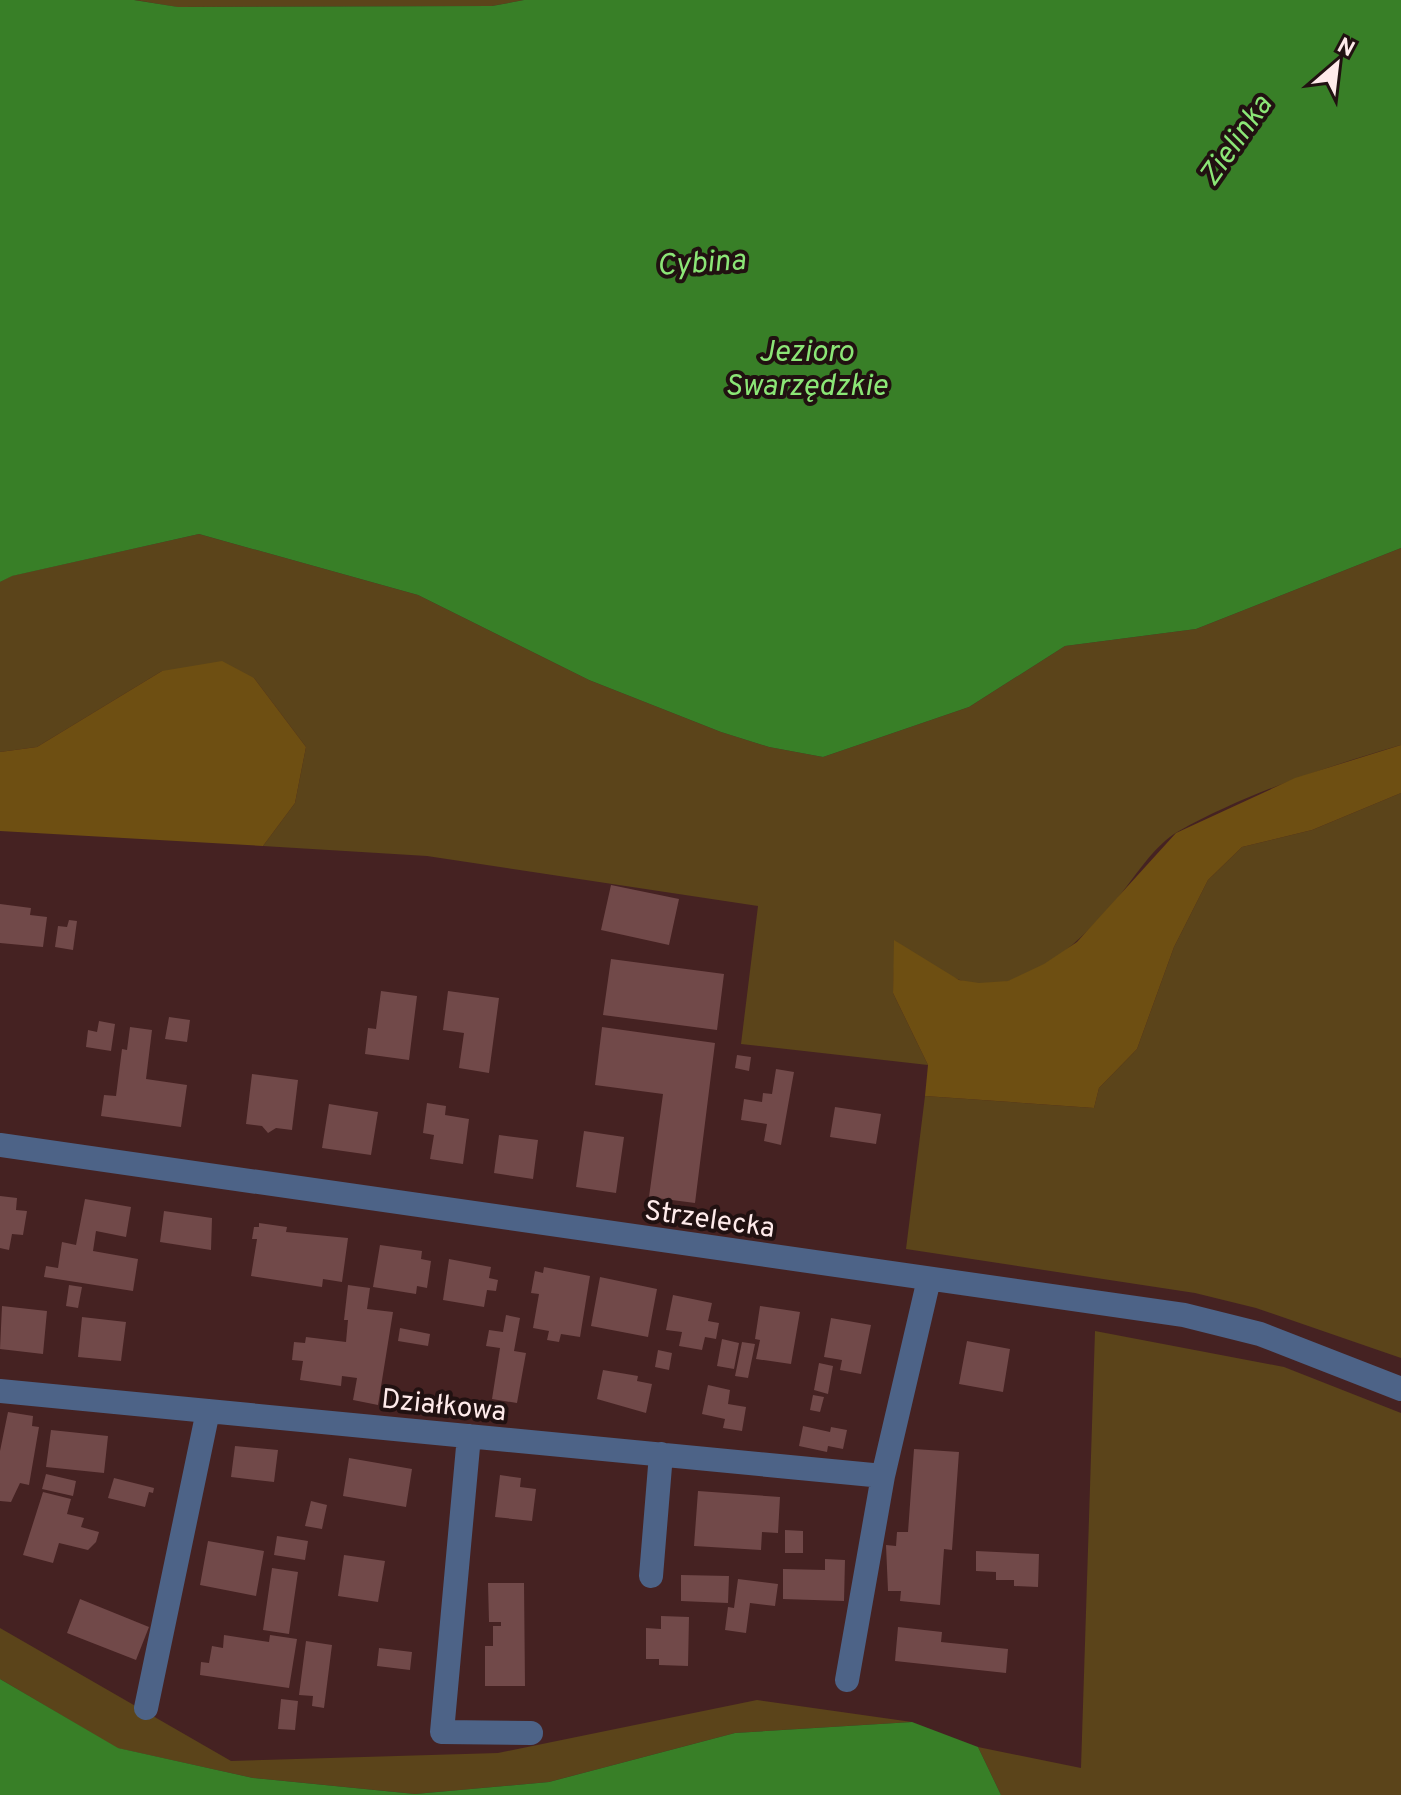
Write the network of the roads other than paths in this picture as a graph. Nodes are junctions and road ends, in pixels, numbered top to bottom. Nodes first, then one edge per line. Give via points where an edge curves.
1 (0, 1145) edge
2 (929, 1279) junction
3 (1401, 1389) edge
4 (0, 1391) edge
5 (208, 1411) junction
6 (469, 1436) junction
7 (661, 1454) junction
8 (883, 1476) junction
9 (651, 1576) dead end
10 (847, 1680) dead end
11 (146, 1708) dead end
12 (531, 1733) dead end

1 - 2 street, Strzelecka
2 - 3 street, Strzelecka via 1224,1323
2 - 8 street
4 - 5 street, Działkowa
5 - 6 street, Działkowa
5 - 11 street
6 - 7 street, Działkowa
6 - 12 street via 442,1732
7 - 8 street, Działkowa
7 - 9 street
8 - 10 street

